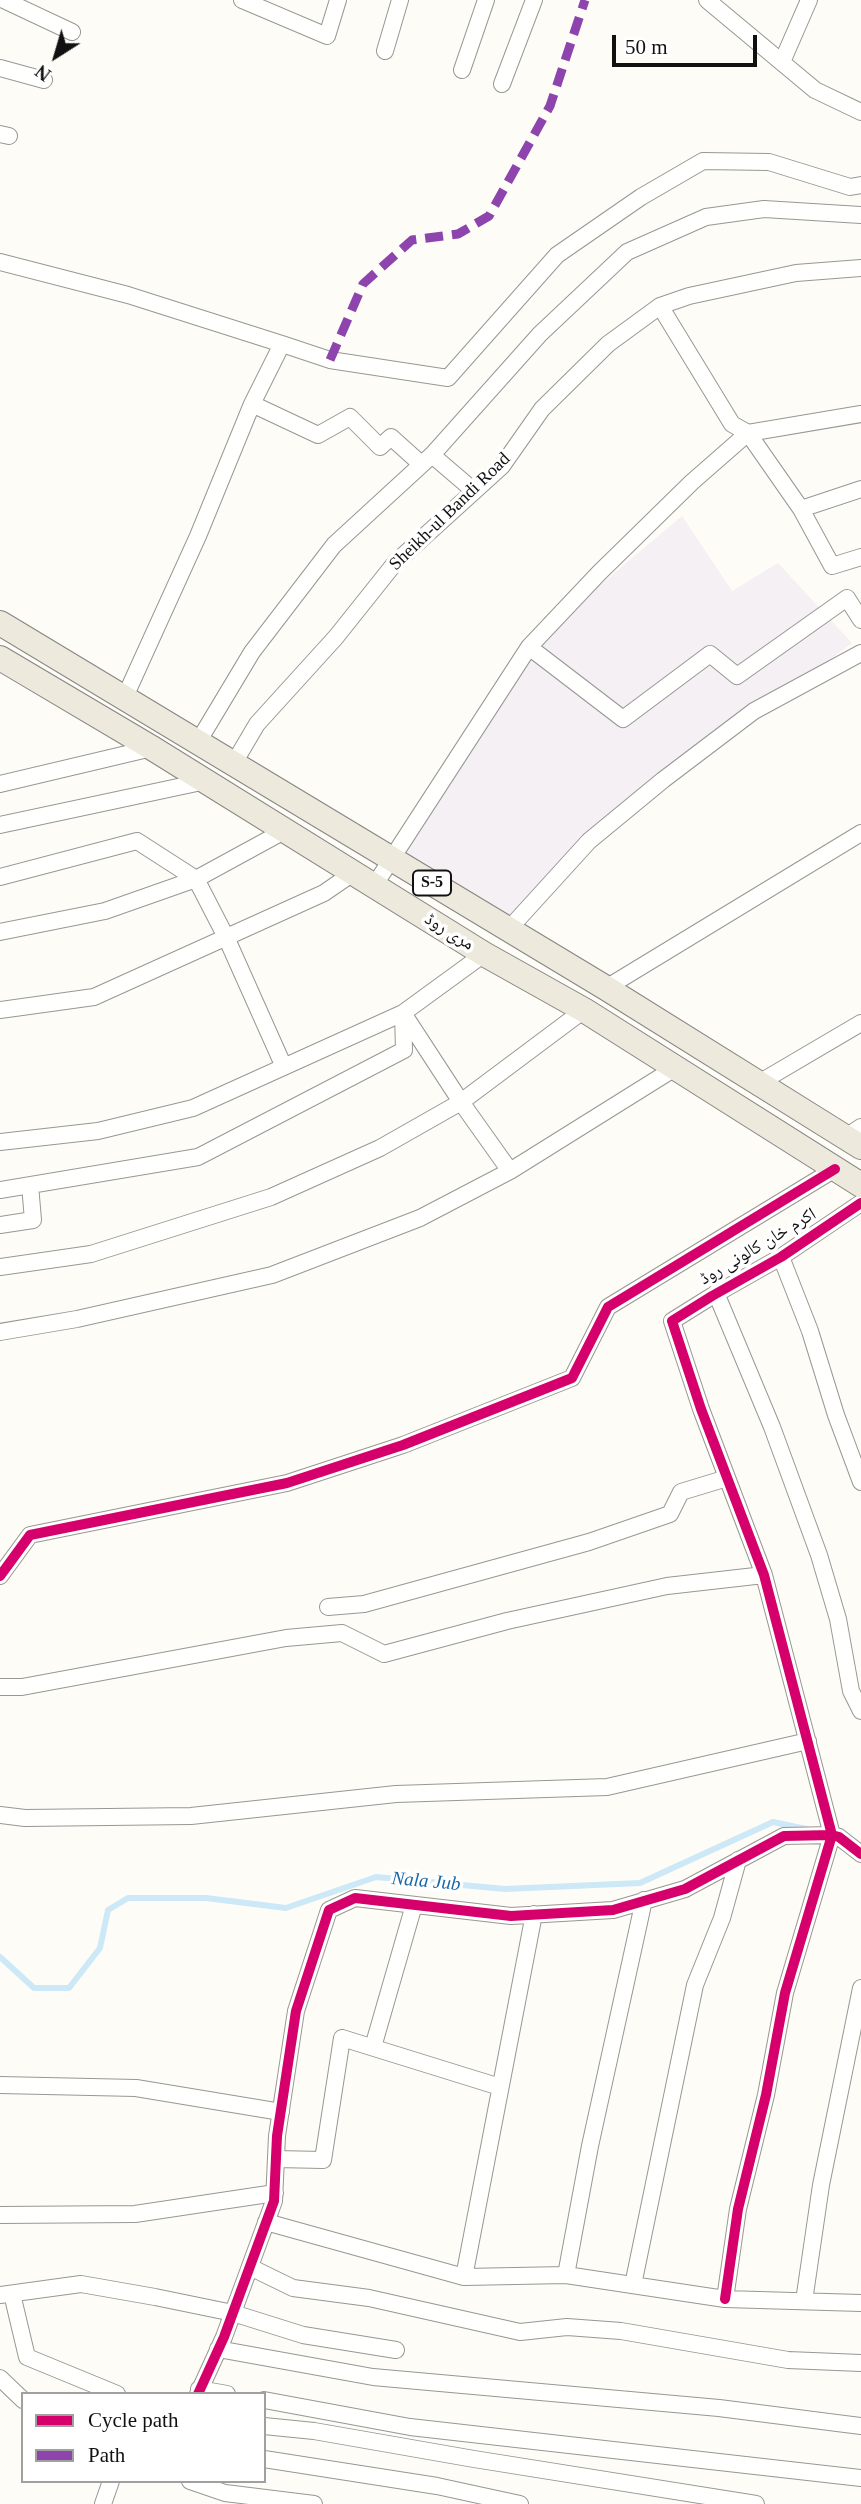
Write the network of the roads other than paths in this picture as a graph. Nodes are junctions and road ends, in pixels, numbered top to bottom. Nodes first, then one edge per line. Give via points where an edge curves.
1 (4, 0) edge
2 (242, 0) edge
3 (338, 0) edge
4 (400, 0) edge
5 (486, 0) edge
6 (534, 0) edge
7 (707, 0) edge
8 (809, 0) edge
9 (72, 32) dead end
10 (385, 51) dead end
11 (782, 62) junction
12 (0, 68) edge
13 (462, 70) dead end
14 (44, 80) dead end
15 (502, 84) dead end
16 (861, 112) edge
17 (861, 185) edge
18 (861, 215) edge
19 (0, 262) edge
20 (861, 268) edge
21 (660, 306) junction
22 (282, 344) junction
23 (252, 404) junction
24 (861, 414) edge
25 (748, 433) junction
26 (426, 460) junction
27 (861, 489) edge
28 (474, 491) junction
29 (801, 509) junction
30 (861, 557) edge
31 (861, 620) edge
32 (0, 623) edge
33 (529, 647) junction
34 (861, 653) edge
35 (0, 658) edge
36 (124, 699) junction
37 (198, 742) junction
38 (152, 748) junction
39 (234, 763) junction
40 (206, 781) junction
41 (0, 784) edge
42 (0, 825) edge
43 (284, 831) junction
44 (861, 833) edge
45 (391, 858) junction
46 (0, 877) edge
47 (196, 879) junction
48 (363, 880) junction
49 (508, 930) junction
50 (0, 932) edge
51 (226, 937) junction
52 (484, 954) junction
53 (606, 988) junction
54 (0, 1010) edge
55 (584, 1010) junction
56 (403, 1013) junction
57 (861, 1023) edge
58 (284, 1067) junction
59 (676, 1068) junction
60 (759, 1083) junction
61 (461, 1102) junction
62 (856, 1137) edge
63 (0, 1142) edge
64 (835, 1169) junction
65 (510, 1171) junction
66 (30, 1185) junction
67 (861, 1185) edge
68 (0, 1190) edge
69 (861, 1203) edge
70 (0, 1225) edge
71 (781, 1257) junction
72 (0, 1267) edge
73 (716, 1293) junction
74 (0, 1332) edge
75 (727, 1478) junction
76 (861, 1482) edge
77 (764, 1575) junction
78 (0, 1576) edge
79 (328, 1607) dead end
80 (0, 1687) edge
81 (861, 1711) edge
82 (808, 1741) junction
83 (0, 1815) edge
84 (832, 1835) junction
85 (861, 1854) edge
86 (738, 1860) junction
87 (644, 1900) junction
88 (414, 1905) junction
89 (534, 1914) junction
90 (861, 1988) edge
91 (373, 2047) junction
92 (0, 2085) edge
93 (500, 2087) junction
94 (281, 2112) junction
95 (276, 2159) junction
96 (275, 2193) junction
97 (0, 2215) edge
98 (266, 2222) junction
99 (250, 2267) junction
100 (566, 2275) junction
101 (464, 2277) junction
102 (633, 2285) junction
103 (6, 2295) edge
104 (725, 2299) junction
105 (804, 2301) junction
106 (861, 2303) edge
107 (233, 2313) junction
108 (218, 2349) junction
109 (396, 2350) dead end
110 (861, 2363) edge
111 (0, 2378) edge
112 (112, 2392) edge
113 (199, 2392) edge
114 (21, 2398) edge
115 (266, 2400) edge
116 (861, 2426) edge
117 (266, 2427) edge
118 (266, 2459) edge
119 (861, 2478) edge
120 (110, 2483) edge
121 (196, 2483) edge
122 (103, 2504) edge
123 (314, 2504) edge
124 (520, 2504) edge
125 (756, 2504) edge

1 - 9 street
2 - 3 street via 327,36
4 - 10 street
5 - 13 street
6 - 15 street
7 - 11 street
8 - 11 street
11 - 16 street via 816,90
12 - 14 street
17 - 22 street via 850,187 769,162 703,161 556,255 448,378 330,360
18 - 26 street via 764,209 706,218 626,252 540,334
19 - 22 street via 128,295
20 - 21 street, Sheikh-ul Bandi Road via 796,273
21 - 25 street via 732,424
21 - 28 street, Sheikh-ul Bandi Road via 608,344 542,409 502,466
22 - 23 street
23 - 26 street via 318,435 350,417 380,447 391,437
23 - 36 street
24 - 25 street
25 - 29 street
25 - 33 street via 608,564
26 - 28 street
26 - 37 street via 334,545 252,652
27 - 29 street
28 - 39 street, Sheikh-ul Bandi Road via 395,563 257,724
29 - 30 street via 832,566
31 - 33 street via 847,598 737,676 710,654 623,719
32 - 36 main road, مری روڈ / S-5
33 - 45 street
34 - 49 street via 754,711 663,780 589,841
35 - 38 main road, مری روڈ / S-5
36 - 37 main road, مری روڈ / S-5
37 - 39 main road, مری روڈ / S-5
38 - 40 main road, مری روڈ / S-5
38 - 41 street
39 - 45 main road, مری روڈ / S-5
40 - 42 street
40 - 43 main road, مری روڈ / S-5
43 - 47 street
43 - 48 main road, مری روڈ / S-5
44 - 53 street
45 - 48 street
45 - 49 main road, مری روڈ / S-5
46 - 47 street via 137,841
47 - 50 street via 105,911
47 - 51 street
48 - 51 street via 324,892
48 - 52 main road, مری روڈ / S-5
49 - 53 main road, مری روڈ / S-5
51 - 54 street via 94,997
51 - 58 street
52 - 55 main road, مری روڈ / S-5
52 - 56 street
53 - 60 main road, مری روڈ / S-5
55 - 59 main road, مری روڈ / S-5
55 - 61 street
56 - 58 street
56 - 61 street
56 - 66 street via 404,1050 198,1157
57 - 60 street
58 - 63 street via 193,1108 98,1132
59 - 64 main road, مری روڈ / S-5
59 - 65 street
60 - 62 main road, مری روڈ / S-5
61 - 65 street
61 - 72 street via 380,1148 271,1197 91,1254
64 - 67 main road, مری روڈ / S-5
64 - 78 street via 608,1307 572,1378 403,1445 287,1483 30,1535
65 - 74 street via 420,1218 272,1275
66 - 68 street
66 - 70 street via 33,1220
69 - 71 street, اکرم خان کالونی روڈ
71 - 73 street, اکرم خان کالونی روڈ
71 - 76 street
73 - 75 street, اکرم خان کالونی روڈ via 673,1321
73 - 81 street via 819,1555 838,1619 851,1691
75 - 77 street
75 - 79 street via 681,1492 670,1514 589,1542 364,1604
77 - 80 street via 667,1586 384,1654 342,1633 286,1637 22,1687
77 - 82 street
82 - 83 street via 607,1787 396,1794 191,1816
82 - 84 street
84 - 85 street
84 - 86 street via 784,1836
84 - 104 street via 785,1993 738,2209
86 - 87 street via 685,1889
86 - 102 street via 722,1918 695,1985
87 - 89 street via 612,1910
87 - 100 street
88 - 89 street via 511,1916
88 - 91 street
88 - 94 street via 355,1898 329,1910 296,2011
89 - 93 street
90 - 105 street via 821,2185
91 - 93 street
91 - 95 street via 342,2038 323,2160
92 - 94 street via 136,2088
93 - 101 street
94 - 95 street
95 - 96 street
96 - 97 street via 135,2214
96 - 98 street
98 - 99 street
98 - 101 street
99 - 107 street
99 - 110 street via 293,2288 369,2298 520,2332 567,2327 621,2331 788,2360
100 - 101 street
100 - 102 street
102 - 104 street
103 - 107 street via 80,2284
103 - 112 street via 27,2357
104 - 105 street
105 - 106 street
107 - 108 street
107 - 109 street via 303,2335
108 - 113 street
108 - 116 street via 373,2376
111 - 114 street
115 - 119 street via 410,2427
117 - 125 street via 314,2431
118 - 124 street
120 - 122 street
121 - 123 street via 225,2493

